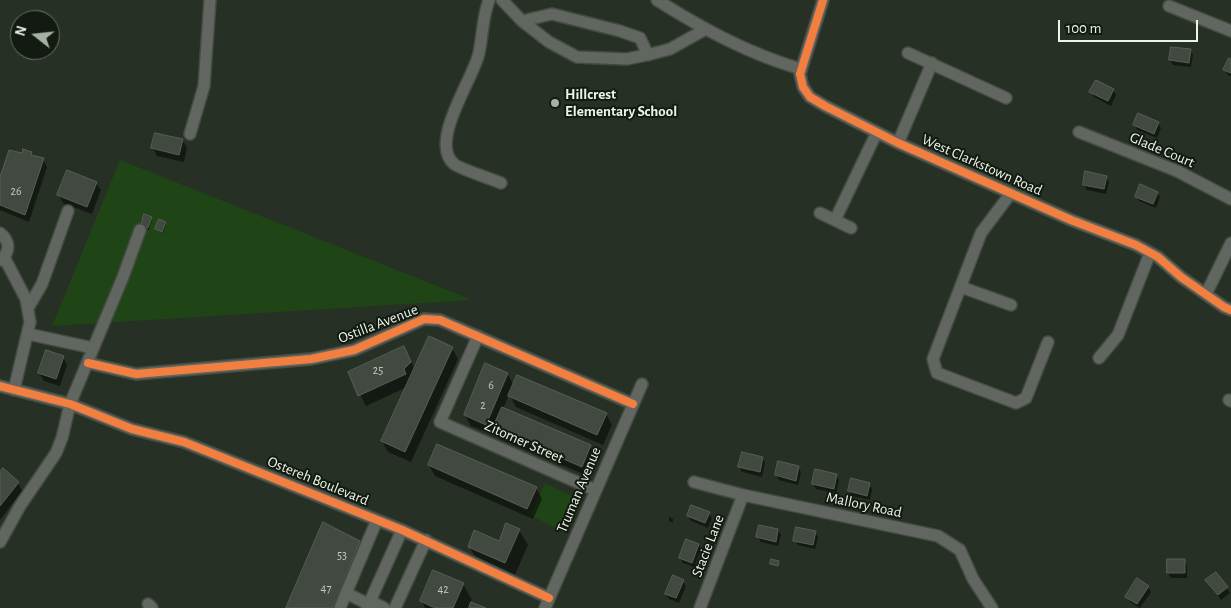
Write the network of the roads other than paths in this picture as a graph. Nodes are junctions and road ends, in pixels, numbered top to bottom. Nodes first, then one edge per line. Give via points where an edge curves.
1 (210, 0) edge
2 (489, 0) edge
3 (502, 0) edge
4 (657, 0) edge
5 (823, 0) edge
6 (1169, 6) dead end
7 (522, 21) junction
8 (706, 29) junction
9 (1231, 31) edge
10 (908, 53) dead end
11 (648, 55) junction
12 (932, 63) junction
13 (801, 69) junction
14 (1006, 98) dead end
15 (876, 132) junction
16 (1079, 132) dead end
17 (190, 134) dead end
18 (898, 142) junction
19 (501, 183) dead end
20 (1011, 193) junction
21 (1231, 199) edge
22 (68, 211) dead end
23 (820, 213) dead end
24 (835, 220) junction
25 (851, 228) dead end
26 (140, 230) dead end
27 (0, 233) edge
28 (1231, 242) edge
29 (1150, 253) junction
30 (2, 259) edge
31 (961, 287) junction
32 (1206, 294) junction
33 (1011, 306) dead end
34 (28, 308) junction
35 (1231, 310) edge
36 (28, 334) junction
37 (478, 336) junction
38 (1048, 342) dead end
39 (93, 348) junction
40 (1099, 358) dead end
41 (88, 364) junction
42 (642, 384) dead end
43 (0, 386) edge
44 (14, 390) junction
45 (70, 404) junction
46 (633, 404) junction
47 (694, 482) dead end
48 (595, 490) junction
49 (744, 495) junction
50 (377, 520) junction
51 (402, 530) junction
52 (426, 540) junction
53 (0, 542) edge
54 (346, 593) junction
55 (547, 603) edge
56 (368, 604) edge
57 (340, 608) edge
58 (384, 608) edge
59 (395, 608) edge
60 (700, 608) edge
61 (992, 608) edge

1 - 17 street via 204,86
2 - 19 street via 479,53 446,138 447,151 454,164
3 - 7 street
4 - 8 street
5 - 13 street
6 - 9 street
7 - 11 street via 549,42 577,57 627,59
7 - 11 street via 552,14 620,31 640,38
8 - 11 street via 670,49
8 - 13 street via 757,55
10 - 12 street
12 - 14 street
12 - 18 street
13 - 15 street, West Clarkstown Road via 801,82 810,97
15 - 18 street, West Clarkstown Road
15 - 24 street
16 - 21 street, Glade Court via 1177,171
18 - 20 street, West Clarkstown Road
20 - 29 street, West Clarkstown Road
20 - 31 street via 981,233
22 - 34 street via 42,284
23 - 24 street
24 - 25 street
26 - 39 street via 124,277
27 - 30 street via 8,242
28 - 32 street
29 - 32 street, West Clarkstown Road
29 - 40 street via 1118,335
30 - 34 street
31 - 33 street
31 - 38 street via 933,359 937,373 1016,403 1026,398
32 - 35 street, West Clarkstown Road
34 - 36 street
36 - 39 street
36 - 44 street
37 - 41 street, Ostilla Avenue via 440,320 424,319 354,350 311,359 136,374
37 - 46 street, Ostilla Avenue
37 - 48 street, Zitomer Street via 440,422
39 - 41 street
41 - 45 street
42 - 46 street, Truman Avenue
43 - 44 street, Ostereh Boulevard
44 - 45 street, Ostereh Boulevard
45 - 50 street, Ostereh Boulevard via 132,429 184,442
45 - 53 street via 56,453
46 - 48 street, Truman Avenue
47 - 49 street, Mallory Road
48 - 55 street, Truman Avenue
49 - 60 street, Stacie Lane
49 - 61 street, Mallory Road via 938,536 960,550
50 - 51 street, Ostereh Boulevard
50 - 54 street
51 - 52 street, Ostereh Boulevard
51 - 56 street
52 - 55 street, Ostereh Boulevard
52 - 59 street
54 - 56 street
54 - 57 street
56 - 58 street

